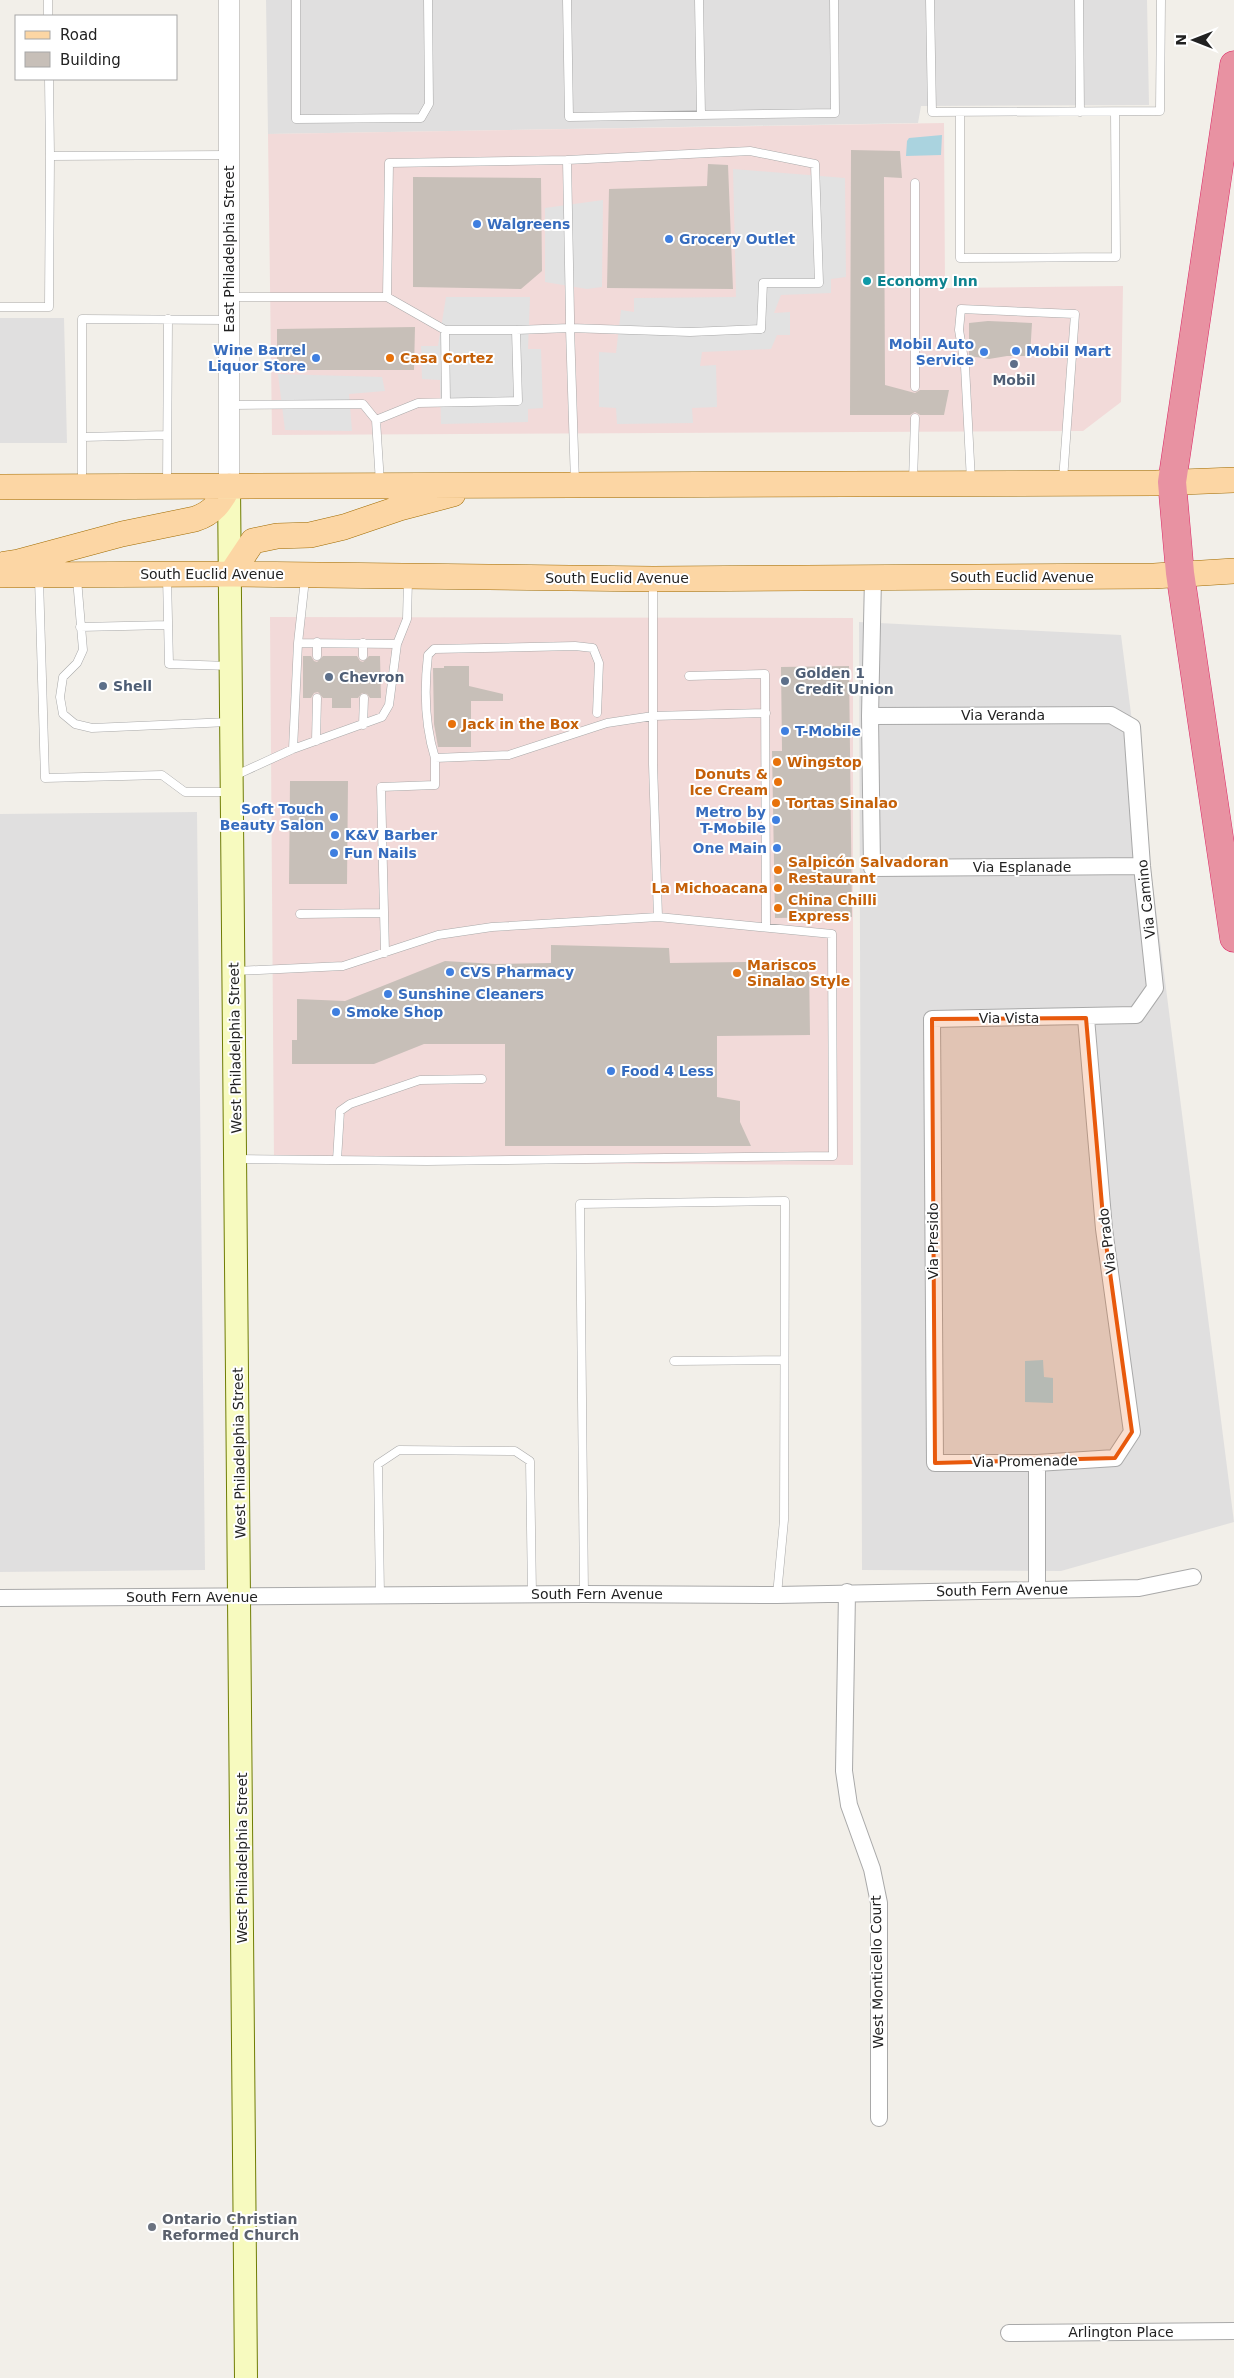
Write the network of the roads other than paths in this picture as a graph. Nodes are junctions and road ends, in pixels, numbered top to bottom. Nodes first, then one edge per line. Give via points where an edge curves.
1 (48, 0) edge
2 (229, 0) edge
3 (296, 0) edge
4 (428, 0) edge
5 (566, 0) edge
6 (699, 0) edge
7 (834, 0) edge
8 (930, 0) edge
9 (1079, 0) edge
10 (1161, 0) edge
11 (48, 15) edge
12 (1234, 65) edge
13 (49, 80) edge
14 (960, 112) junction
15 (1080, 112) junction
16 (1115, 112) junction
17 (700, 115) junction
18 (229, 155) junction
19 (50, 156) junction
20 (568, 160) junction
21 (915, 183) dead end
22 (229, 297) junction
23 (387, 297) junction
24 (0, 307) edge
25 (168, 319) junction
26 (229, 320) junction
27 (570, 328) junction
28 (445, 330) junction
29 (516, 330) junction
30 (915, 387) dead end
31 (446, 402) junction
32 (229, 405) junction
33 (915, 418) dead end
34 (376, 420) junction
35 (168, 435) junction
36 (82, 437) junction
37 (1234, 480) edge
38 (1172, 482) junction
39 (913, 483) junction
40 (971, 483) junction
41 (1062, 483) junction
42 (514, 484) junction
43 (575, 484) junction
44 (380, 485) junction
45 (82, 486) junction
46 (167, 486) junction
47 (229, 486) junction
48 (0, 487) edge
49 (230, 527) joint
50 (0, 564) edge
51 (1234, 571) edge
52 (1180, 573) junction
53 (77, 574) junction
54 (167, 574) junction
55 (231, 574) junction
56 (306, 574) junction
57 (0, 575) edge
58 (39, 575) junction
59 (408, 576) junction
60 (873, 578) junction
61 (653, 579) junction
62 (168, 625) junction
63 (80, 627) junction
64 (317, 642) junction
65 (298, 643) junction
66 (363, 643) junction
67 (397, 644) junction
68 (317, 656) dead end
69 (363, 656) dead end
70 (232, 666) junction
71 (689, 676) dead end
72 (317, 698) dead end
73 (364, 698) dead end
74 (597, 713) dead end
75 (766, 713) junction
76 (653, 716) junction
77 (870, 716) junction
78 (232, 722) junction
79 (363, 725) junction
80 (1132, 727) joint
81 (316, 741) junction
82 (293, 749) junction
83 (435, 758) junction
84 (232, 784) junction
85 (1142, 866) junction
86 (384, 913) junction
87 (300, 914) dead end
88 (658, 917) junction
89 (766, 928) junction
90 (1234, 938) edge
91 (385, 953) junction
92 (234, 971) junction
93 (1086, 1018) junction
94 (932, 1019) joint
95 (482, 1079) dead end
96 (236, 1159) junction
97 (337, 1160) junction
98 (783, 1360) junction
99 (674, 1361) dead end
100 (1115, 1458) joint
101 (935, 1463) joint
102 (1037, 1463) junction
103 (1194, 1577) dead end
104 (1037, 1590) junction
105 (847, 1592) junction
106 (532, 1594) junction
107 (584, 1594) junction
108 (777, 1595) junction
109 (240, 1596) junction
110 (380, 1596) junction
111 (0, 1598) edge
112 (879, 2118) dead end
113 (1234, 2331) edge
114 (1009, 2333) dead end
115 (246, 2378) edge

1 - 11 lane
2 - 18 street, East Philadelphia Street
3 - 4 lane via 296,119 421,118 429,104
5 - 17 lane via 569,117
6 - 17 lane
7 - 17 lane via 835,113
8 - 14 lane via 932,112
9 - 15 lane
10 - 16 lane via 1160,111
12 - 38 highway
13 - 19 lane
14 - 15 lane
14 - 16 lane via 960,258 1116,257
15 - 16 lane
18 - 19 lane
18 - 22 street, East Philadelphia Street
19 - 24 lane via 49,307
20 - 23 lane via 389,163
20 - 27 lane
20 - 27 lane via 750,151 816,164 819,283 763,284 761,329 690,332
21 - 30 lane
22 - 23 lane
22 - 26 street, East Philadelphia Street
23 - 28 lane
25 - 26 lane
25 - 35 lane
25 - 36 lane via 82,319
26 - 32 street, East Philadelphia Street
27 - 29 lane
27 - 43 lane
28 - 29 lane
28 - 31 lane
29 - 31 lane via 518,401
31 - 34 lane via 418,403
32 - 34 lane via 363,404
32 - 47 street, East Philadelphia Street
33 - 39 lane
34 - 44 lane
35 - 36 lane
35 - 46 lane
36 - 45 lane
37 - 38 main road
38 - 41 main road
38 - 52 highway
39 - 40 main road
39 - 43 main road
40 - 41 main road
40 - 41 lane via 960,309 1075,314
42 - 43 main road
42 - 44 main road
42 - 55 main road via 444,496 344,527 310,534 260,538 248,546
44 - 47 main road
45 - 46 main road
45 - 48 main road
46 - 47 main road
47 - 49 main road, East Philadelphia Street
47 - 50 main road via 218,506 204,516
49 - 55 main road, West Philadelphia Street
51 - 52 main road, South Euclid Avenue
52 - 60 main road, South Euclid Avenue via 1154,576
52 - 90 highway
53 - 54 main road, South Euclid Avenue
53 - 58 main road, South Euclid Avenue
53 - 63 lane
54 - 55 main road, South Euclid Avenue
54 - 62 lane
55 - 56 main road, South Euclid Avenue
55 - 70 main road, West Philadelphia Street
56 - 59 main road, South Euclid Avenue
56 - 65 lane
57 - 58 main road, South Euclid Avenue
58 - 84 lane via 45,778 162,775 185,792
59 - 61 main road, South Euclid Avenue
59 - 67 lane via 407,619
60 - 61 main road, South Euclid Avenue
60 - 77 street
61 - 76 lane
62 - 63 lane
62 - 70 lane via 169,664
63 - 78 lane via 83,650 77,663 63,677 60,697 63,714 75,724 92,728 130,728
64 - 65 lane
64 - 66 lane
64 - 68 lane
65 - 82 lane
66 - 67 lane
66 - 69 lane
67 - 79 lane via 389,705 382,717
70 - 78 main road, West Philadelphia Street
71 - 75 lane via 765,674
72 - 81 lane
73 - 79 lane
74 - 83 lane via 599,663 593,648 434,649 428,655 426,668 428,736
75 - 76 lane
75 - 89 lane
76 - 83 lane via 606,723 509,755
76 - 88 lane
77 - 80 street, Via Veranda via 1111,715
77 - 85 street, Via Esplanade via 872,868
78 - 84 main road, West Philadelphia Street
79 - 81 lane
80 - 85 street, Via Camino
81 - 82 lane
82 - 84 lane
83 - 86 lane via 435,785 381,787
84 - 92 main road, West Philadelphia Street
85 - 93 street, Via Camino via 1155,988 1136,1016
86 - 87 lane
86 - 91 lane
88 - 89 lane
88 - 91 lane via 474,930 438,935
89 - 97 lane via 832,934 833,1156
91 - 92 lane via 344,966
92 - 96 main road, West Philadelphia Street
93 - 94 street, Via Vista
93 - 100 street, Via Prado via 1104,1229 1132,1432
94 - 101 street, Via Presido
95 - 97 lane via 420,1080 350,1104 340,1111
96 - 97 lane
96 - 109 main road, West Philadelphia Street
98 - 99 lane
98 - 107 lane via 785,1201 580,1204
98 - 108 lane via 784,1520
100 - 102 street, Via Promenade
101 - 102 street, Via Promenade
102 - 104 street
103 - 104 street, South Fern Avenue via 1139,1588
104 - 105 street, South Fern Avenue
105 - 108 street, South Fern Avenue
105 - 112 street, West Monticello Court via 844,1771 849,1805 872,1869 879,1903
106 - 107 street, South Fern Avenue
106 - 110 street, South Fern Avenue
106 - 110 lane via 530,1461 515,1451 399,1450 378,1464
107 - 108 street, South Fern Avenue
109 - 110 street, South Fern Avenue
109 - 111 street, South Fern Avenue
109 - 115 main road, West Philadelphia Street
113 - 114 street, Arlington Place

